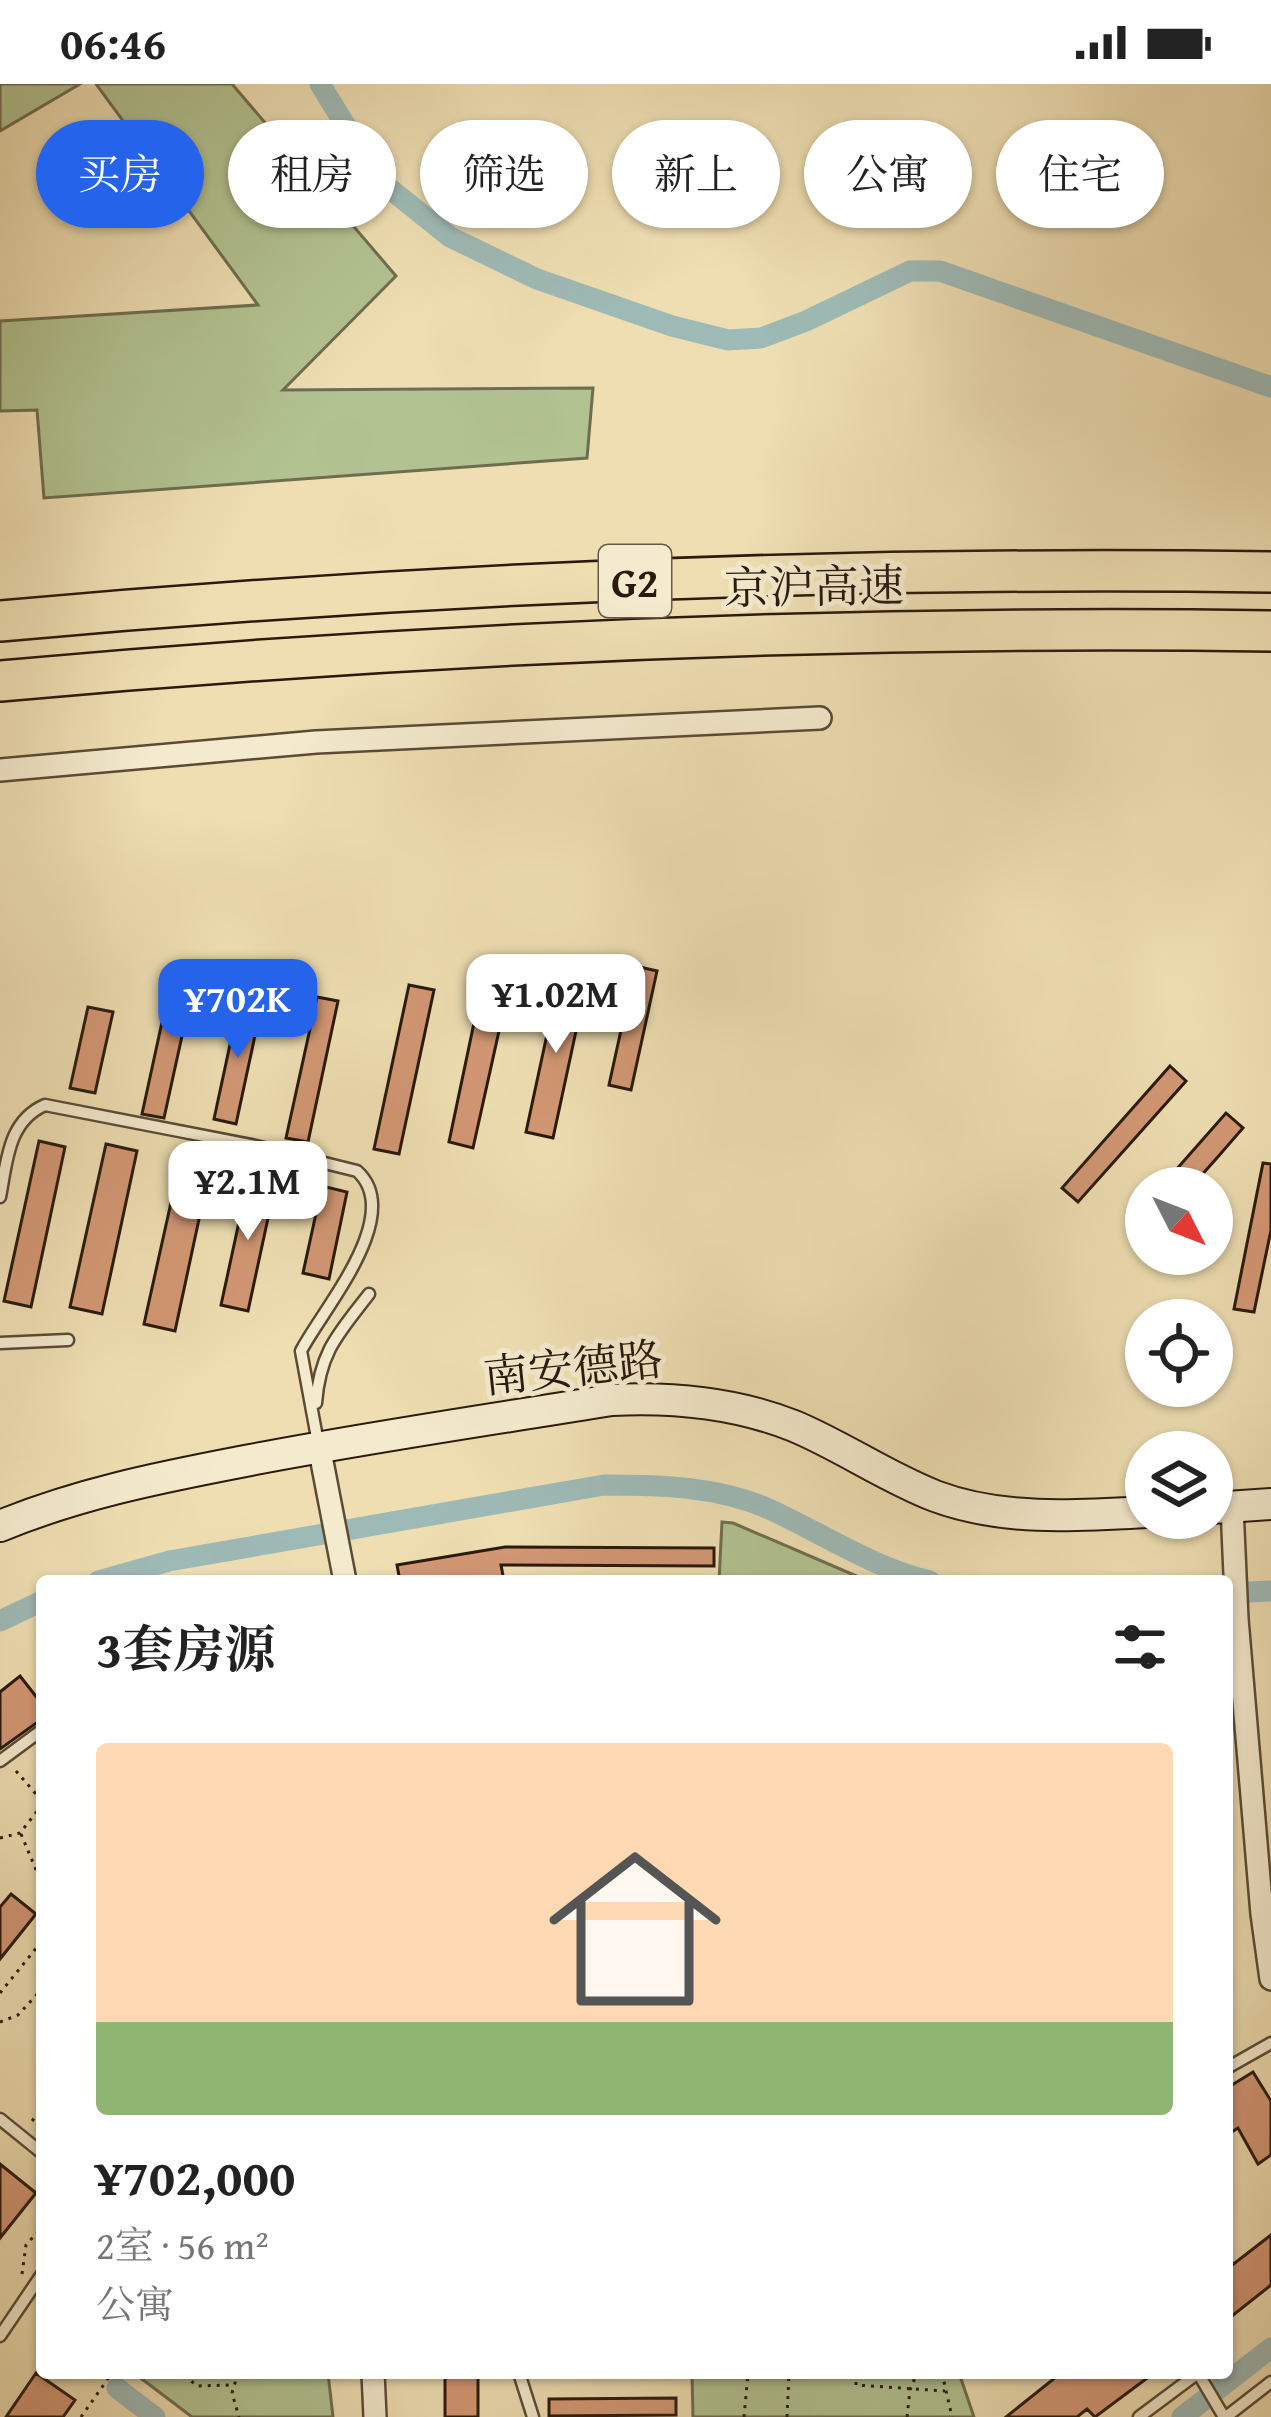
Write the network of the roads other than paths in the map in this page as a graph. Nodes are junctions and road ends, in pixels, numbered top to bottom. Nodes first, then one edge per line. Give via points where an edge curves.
1 (1271, 572) edge
2 (0, 621) edge
3 (1271, 631) edge
4 (0, 681) edge
5 (820, 718) dead end
6 (0, 770) edge
7 (0, 1197) edge
8 (369, 1294) dead end
9 (68, 1340) dead end
10 (0, 1343) edge
11 (315, 1412) junction
12 (319, 1446) junction
13 (1271, 1504) edge
14 (1233, 1506) edge
15 (1125, 1513) edge
16 (0, 1526) edge
17 (1228, 1539) edge
18 (343, 1571) edge
19 (36, 1734) edge
20 (2, 1760) edge
21 (1264, 1845) edge
22 (1271, 1978) edge
23 (1271, 2043) edge
24 (1233, 2065) edge
25 (0, 2120) edge
26 (36, 2147) edge
27 (36, 2282) edge
28 (0, 2336) edge
29 (373, 2379) edge
30 (521, 2379) edge
31 (1196, 2379) edge
32 (1202, 2379) edge
33 (1271, 2382) edge
34 (1223, 2413) edge
35 (375, 2417) edge
36 (533, 2417) edge
37 (1139, 2417) edge

1 - 2 highway, 京沪高速 / G2 via 627,581
3 - 4 highway, 京沪高速 / G2 via 835,632 514,644
5 - 6 street via 316,742
7 - 11 lane via 16,1127 45,1105 357,1171 367,1179 371,1211 361,1253 301,1351
8 - 11 lane via 327,1349
9 - 10 lane
11 - 12 lane
12 - 15 street, 南安德路 via 660,1398 793,1426 908,1484 983,1509
12 - 16 street, 南安德路 via 130,1484
12 - 18 street
13 - 14 street
17 - 21 street
19 - 20 lane
21 - 22 street
23 - 24 lane
25 - 26 lane
27 - 28 lane
29 - 35 street
30 - 36 lane
31 - 37 lane
32 - 34 lane
33 - 34 lane

